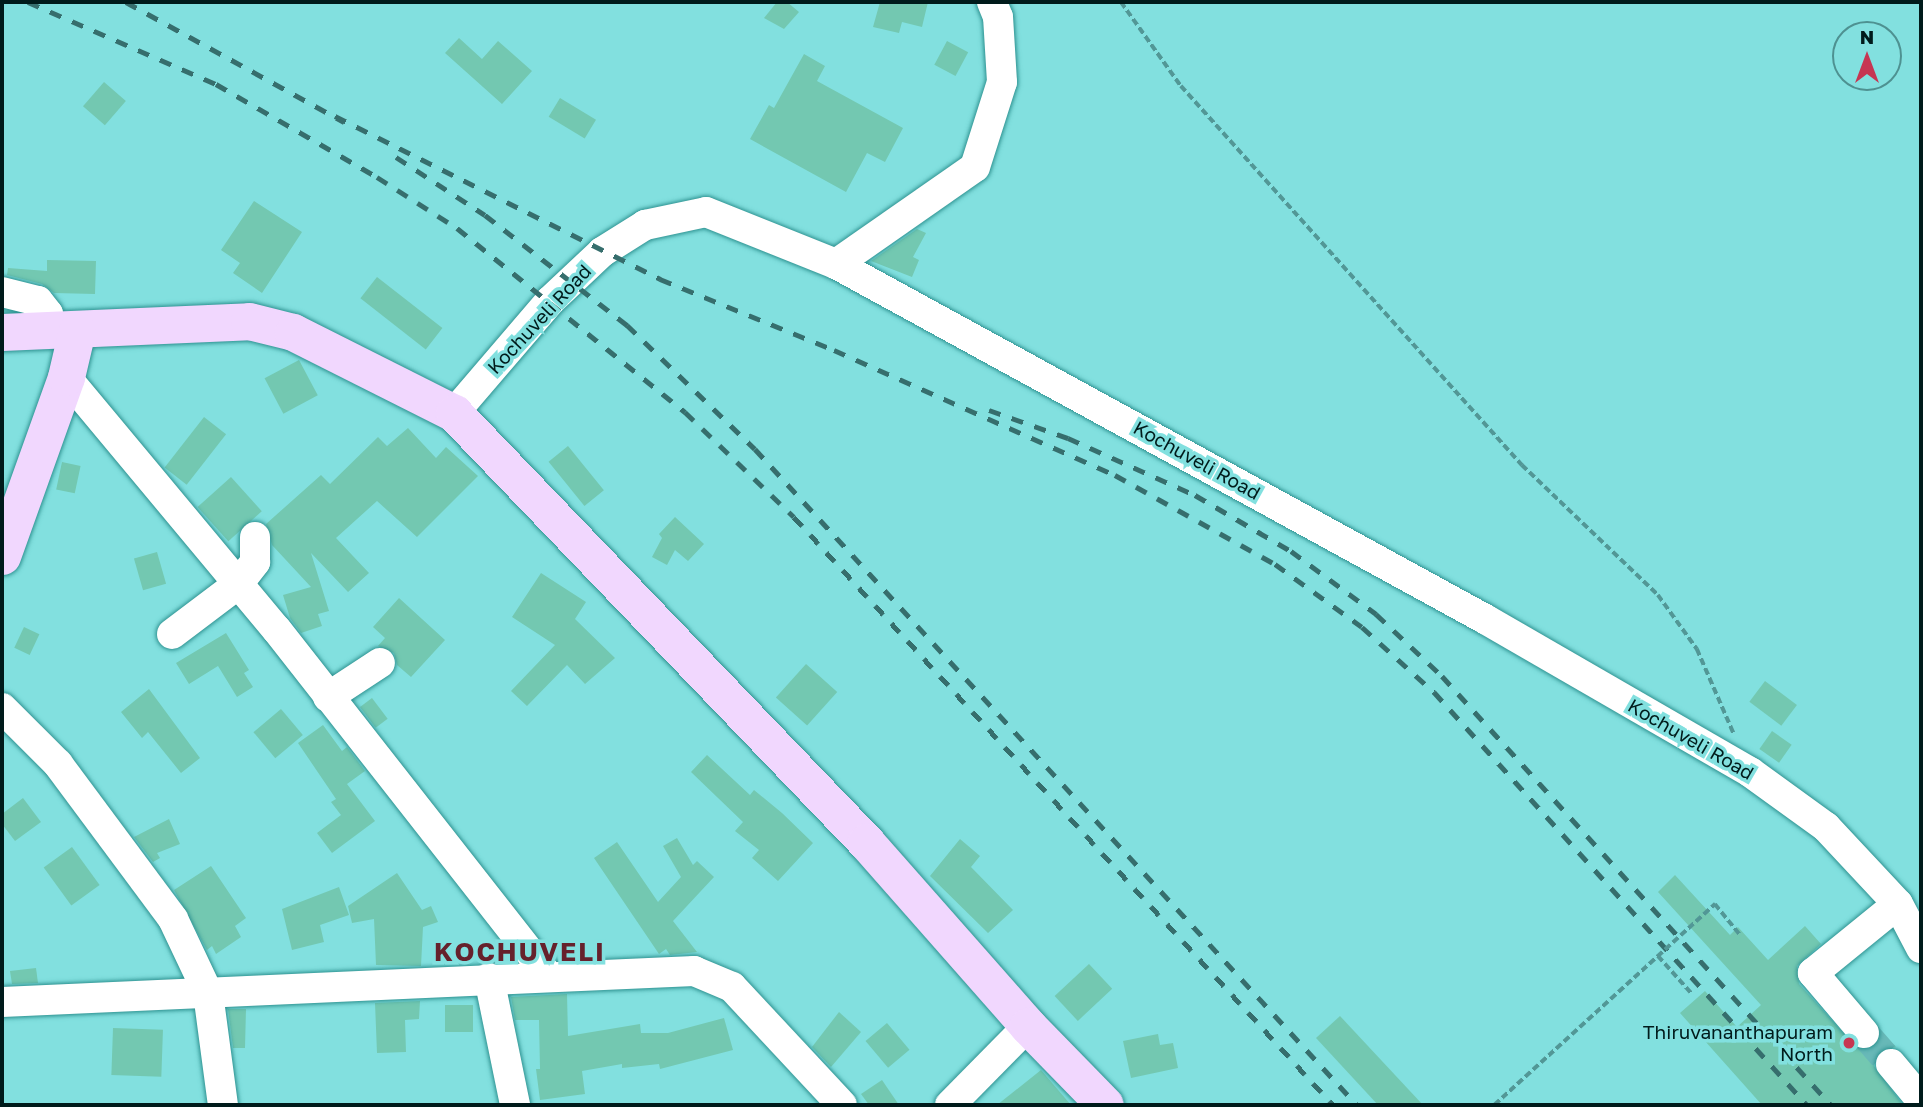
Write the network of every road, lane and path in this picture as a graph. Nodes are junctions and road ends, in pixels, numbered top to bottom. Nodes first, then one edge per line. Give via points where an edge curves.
1 (992, 2) edge
2 (1121, 2) edge
3 (836, 264) junction
4 (2, 292) edge
5 (64, 331) junction
6 (2, 332) edge
7 (66, 377) junction
8 (454, 413) junction
9 (255, 537) dead end
10 (2, 556) edge
11 (238, 583) junction
12 (172, 634) dead end
13 (380, 663) dead end
14 (328, 697) junction
15 (2, 708) edge
16 (1750, 772) junction
17 (1898, 904) junction
18 (1741, 936) dead end
19 (1921, 948) edge
20 (1658, 956) junction
21 (548, 975) junction
22 (489, 978) junction
23 (208, 993) junction
24 (1693, 995) dead end
25 (2, 1002) edge
26 (1028, 1026) junction
27 (1864, 1033) tunnel mouth
28 (1891, 1064) tunnel mouth
29 (1921, 1100) edge
30 (223, 1105) edge
31 (515, 1105) edge
32 (842, 1105) edge
33 (950, 1105) edge
34 (1105, 1105) edge
35 (1494, 1105) edge

1 - 3 street via 998,17 1002,82 975,167
2 - 16 path via 1181,86 1522,466 1658,595 1697,649
3 - 8 street, Kochuveli Road via 706,212 645,225 602,252 550,301
3 - 16 street, Kochuveli Road via 1485,619
4 - 5 street via 38,302
5 - 6 main road
5 - 7 main road
5 - 8 main road via 249,321 293,332
7 - 10 main road
7 - 11 street
8 - 26 main road via 866,842
9 - 11 street via 255,562
11 - 12 street
11 - 14 street
13 - 14 street
14 - 21 street
15 - 23 street via 58,764 121,846 173,919
16 - 17 street, Kochuveli Road via 1826,827
17 - 19 street, Kochuveli Road
17 - 27 street via 1813,973
18 - 20 path, bridge via 1715,904
20 - 24 path
20 - 35 path, bridge
21 - 22 street
21 - 32 street via 671,970 717,977 749,1003
22 - 23 street
22 - 31 street
23 - 25 street
23 - 30 street
26 - 33 street
26 - 34 main road
28 - 29 street

